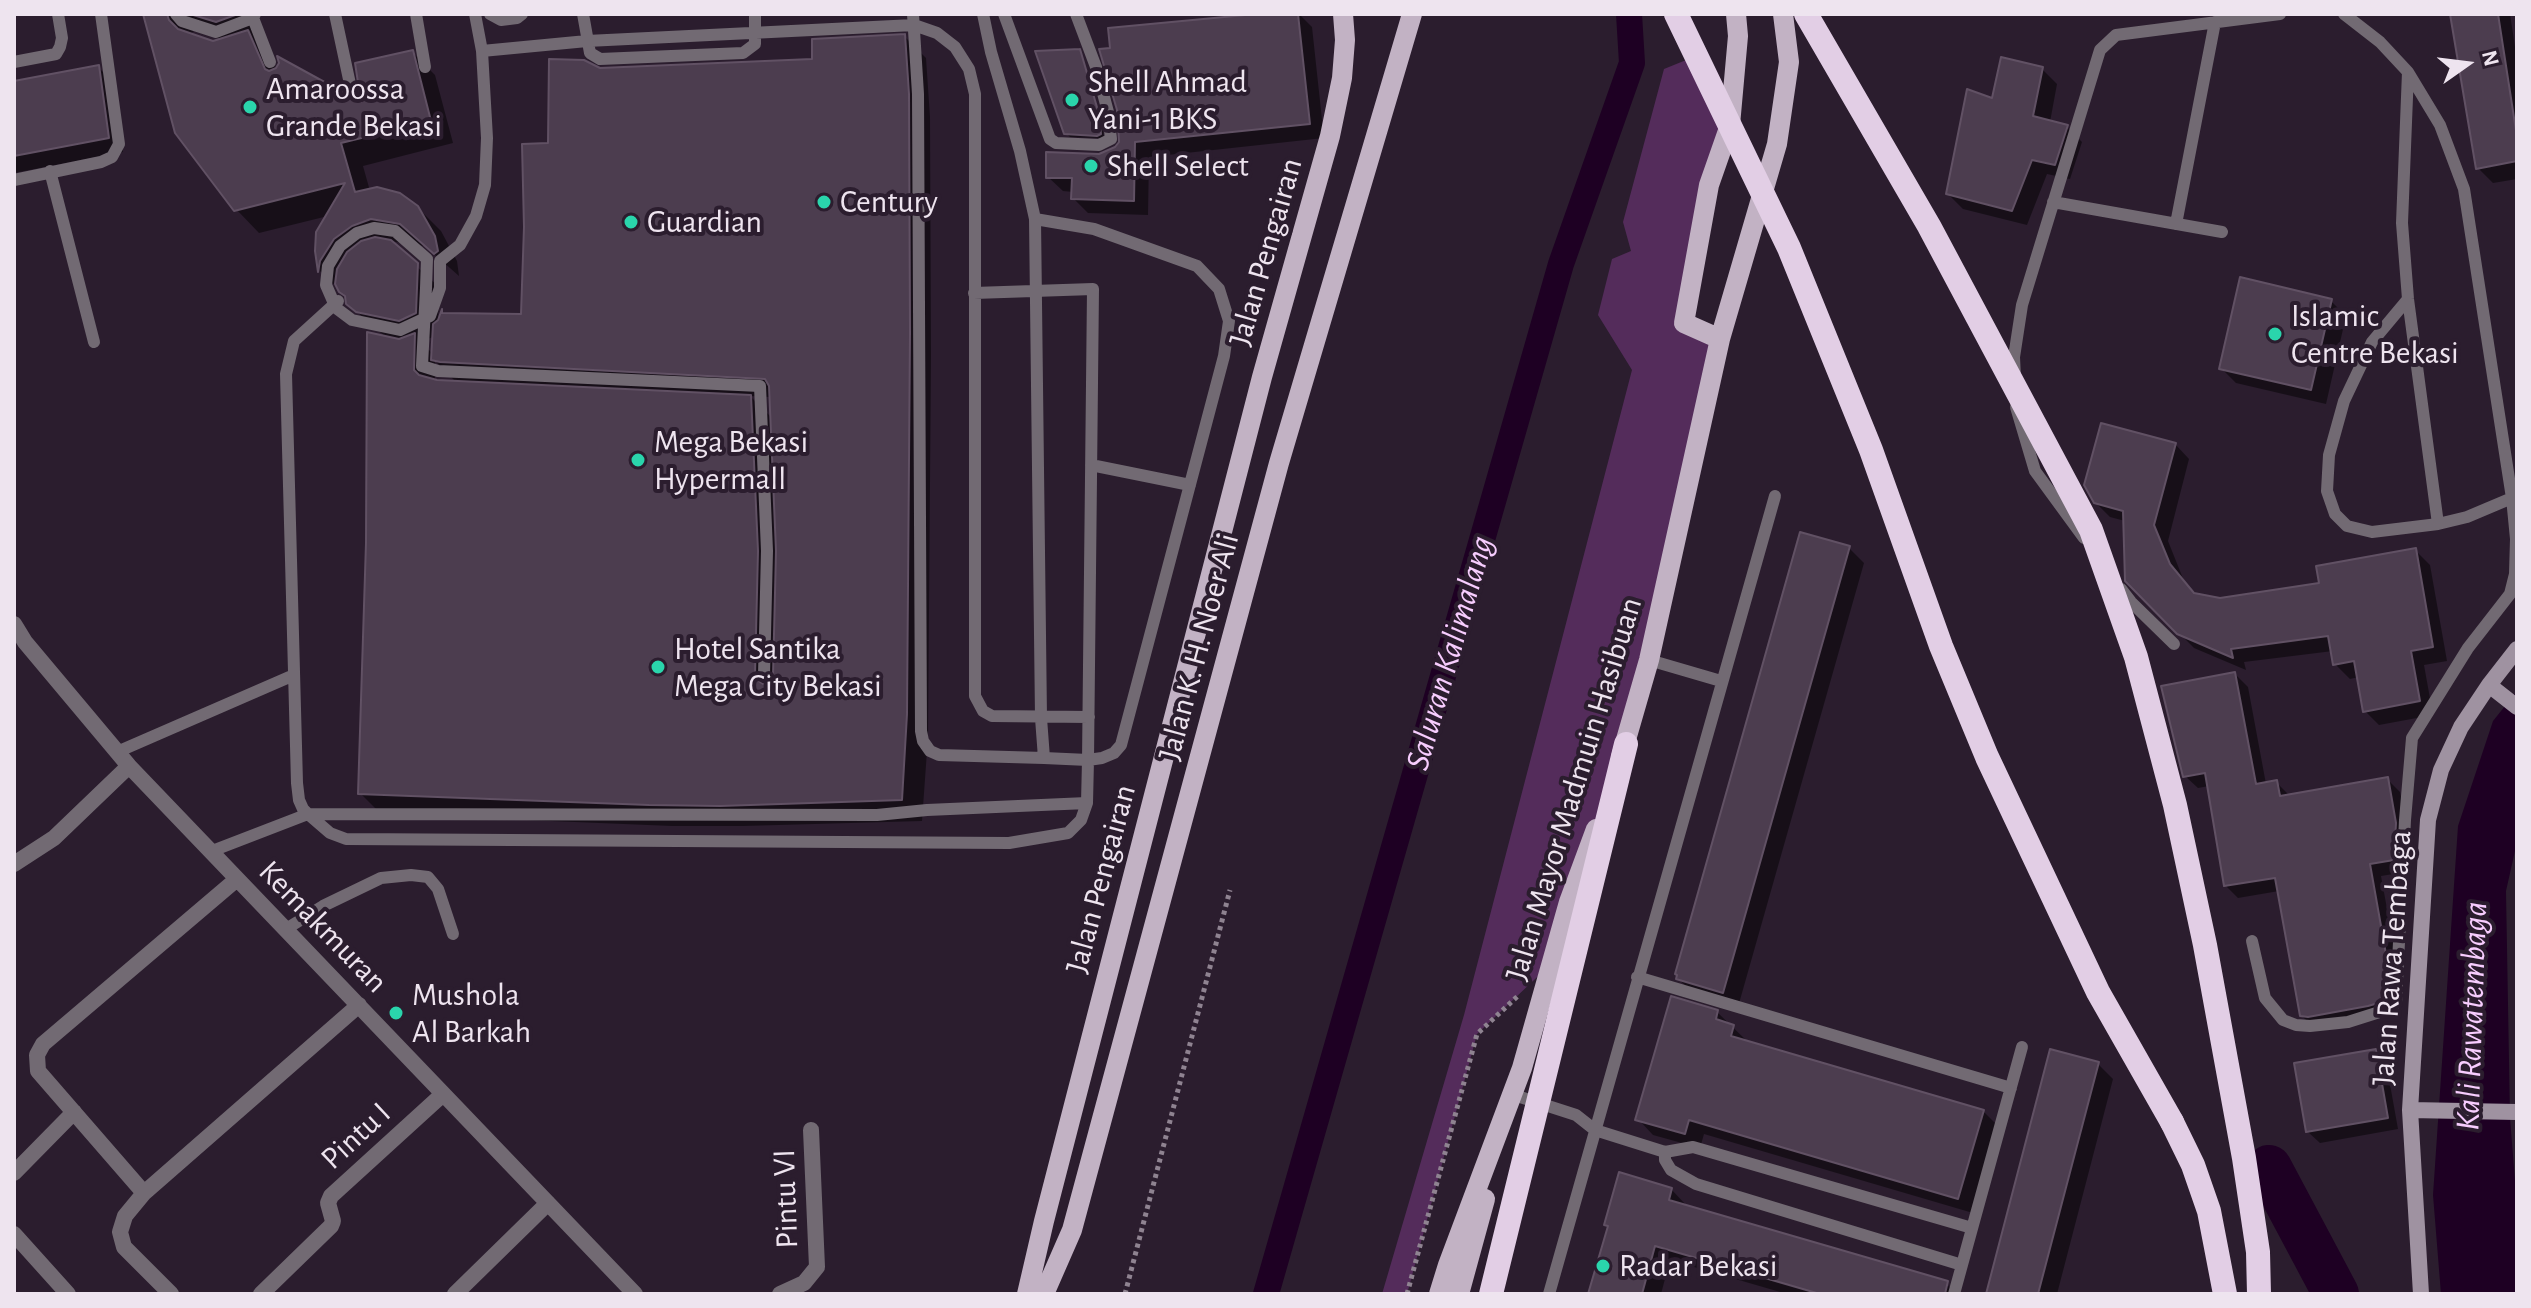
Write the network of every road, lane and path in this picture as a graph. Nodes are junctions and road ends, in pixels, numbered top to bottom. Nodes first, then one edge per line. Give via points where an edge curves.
1 (58, 14) edge
2 (101, 14) edge
3 (176, 14) edge
4 (335, 14) edge
5 (416, 14) edge
6 (475, 14) edge
7 (490, 14) edge
8 (522, 14) edge
9 (583, 14) edge
10 (755, 14) edge
11 (983, 14) edge
12 (1004, 14) edge
13 (1076, 14) edge
14 (1343, 14) edge
15 (1412, 14) edge
16 (1676, 14) edge
17 (1736, 14) edge
18 (1783, 14) edge
19 (1806, 14) edge
20 (2280, 14) edge
21 (2344, 14) edge
22 (254, 16) edge
23 (914, 20) edge
24 (2215, 22) junction
25 (755, 32) junction
26 (587, 41) junction
27 (482, 51) junction
28 (14, 62) edge
29 (270, 62) dead end
30 (425, 67) dead end
31 (2408, 72) junction
32 (350, 84) dead end
33 (1730, 125) junction
34 (50, 171) junction
35 (14, 180) edge
36 (2053, 202) junction
37 (1035, 219) junction
38 (2176, 224) junction
39 (2222, 232) dead end
40 (1036, 290) junction
41 (974, 293) junction
42 (2408, 299) junction
43 (338, 301) dead end
44 (1720, 339) junction
45 (94, 342) dead end
46 (1091, 465) junction
47 (1190, 485) junction
48 (1775, 496) dead end
49 (2512, 498) junction
50 (2438, 524) junction
51 (2514, 596) edge
52 (14, 624) edge
53 (2174, 644) dead end
54 (19, 646) edge
55 (2517, 649) edge
56 (1649, 660) junction
57 (294, 675) junction
58 (764, 675) dead end
59 (1721, 681) junction
60 (2494, 688) junction
61 (2517, 707) edge
62 (1089, 717) junction
63 (1041, 718) junction
64 (1626, 744) junction
65 (117, 752) junction
66 (1044, 758) junction
67 (1088, 760) junction
68 (129, 766) junction
69 (1087, 803) junction
70 (308, 814) junction
71 (212, 851) junction
72 (14, 864) edge
73 (237, 879) junction
74 (1230, 890) dead end
75 (286, 929) junction
76 (453, 934) dead end
77 (2252, 941) dead end
78 (1637, 977) junction
79 (1520, 993) dead end
80 (359, 1005) junction
81 (2022, 1047) dead end
82 (1522, 1068) junction
83 (2011, 1088) junction
84 (443, 1094) junction
85 (1526, 1099) junction
86 (2416, 1110) junction
87 (74, 1112) junction
88 (2517, 1112) edge
89 (811, 1130) dead end
90 (1595, 1130) junction
91 (1665, 1152) junction
92 (14, 1173) edge
93 (144, 1193) junction
94 (548, 1203) junction
95 (1972, 1228) junction
96 (14, 1234) edge
97 (1962, 1265) junction
98 (2420, 1291) edge
99 (68, 1294) edge
100 (171, 1294) edge
101 (261, 1294) edge
102 (455, 1294) edge
103 (635, 1294) edge
104 (780, 1294) edge
105 (1027, 1294) edge
106 (1044, 1294) edge
107 (1125, 1294) edge
108 (1407, 1294) edge
109 (1439, 1294) edge
110 (1459, 1294) edge
111 (1491, 1294) edge
112 (1549, 1294) edge
113 (1954, 1294) edge
114 (2225, 1294) edge
115 (2259, 1294) edge

1 - 28 lane via 62,38 56,54
2 - 34 lane via 119,144 112,157 101,162
3 - 22 lane via 216,32
4 - 32 lane
5 - 30 lane
6 - 27 lane
7 - 8 lane via 501,20
9 - 26 lane
10 - 25 lane
11 - 37 lane
12 - 13 lane via 1050,139 1099,145 1111,139 1108,112
14 - 105 main road, Jalan Pengairan via 1342,78 1330,136 1262,377
15 - 106 main road, Jalan K. H. Noer Ali via 1279,463 1072,1230
16 - 33 highway, bridge
17 - 33 main road
18 - 44 main road, Jalan Mayor Madmuin Hasibuan via 1789,62 1777,144
19 - 115 highway, bridge via 1929,226 2091,530 2136,657 2205,945 2244,1158
20 - 24 lane
21 - 31 lane
22 - 29 lane
23 - 25 lane
23 - 41 lane via 955,47 969,69 975,94
23 - 66 lane via 921,731 930,751 939,755
24 - 36 lane via 2116,35 2100,50
24 - 38 lane
25 - 26 lane
25 - 26 lane via 755,44 743,53 600,59 590,53
26 - 27 lane
27 - 58 lane via 485,185 460,245 440,261 440,288 430,316 420,320 400,330 352,320 336,308 326,285 328,266 340,246 374,228 395,231 427,259 426,288 425,304 424,320 424,335 422,366 438,371 760,386 767,551
31 - 42 lane via 2402,223
31 - 49 lane via 2440,125 2464,189
33 - 44 main road via 1709,185 1684,323
33 - 114 highway, bridge via 1789,248 1987,757 2098,992 2193,1165 2209,1211
34 - 35 lane
34 - 45 lane
36 - 38 lane
36 - 53 lane via 2022,305 2014,357 2015,406 2035,471 2131,602
37 - 40 lane
37 - 47 lane via 1094,229 1197,266 1219,289 1229,321 1224,356
38 - 39 lane
40 - 41 lane
40 - 46 lane via 1093,289
40 - 63 lane
41 - 63 lane via 975,696 992,716
42 - 50 lane
42 - 50 lane via 2372,342 2344,401 2329,455 2327,491 2335,514 2347,526 2372,532
43 - 57 lane via 294,341 286,374
44 - 56 main road, Jalan Mayor Madmuin Hasibuan
46 - 47 lane
46 - 62 lane
47 - 67 lane via 1121,745 1114,753
48 - 59 lane
49 - 50 lane
49 - 51 lane
51 - 77 lane via 2468,648 2412,738 2396,1003 2348,1022 2310,1026 2283,1020 2265,998
52 - 54 street, Kemakmuran
54 - 65 street, Kemakmuran
55 - 60 street, Jalan Rawa Tembaga
56 - 59 lane
56 - 64 main road, Jalan Mayor Madmuin Hasibuan
57 - 65 lane
57 - 70 lane via 297,783
59 - 78 lane
60 - 61 street
60 - 86 street, Jalan Rawa Tembaga via 2461,727 2441,770 2428,820
62 - 63 lane
62 - 67 lane
63 - 66 lane
64 - 82 main road, Jalan Mayor Madmuin Hasibuan via 1569,902
64 - 85 highway
65 - 68 street, Kemakmuran
66 - 67 lane
67 - 69 lane
68 - 71 street, Kemakmuran
68 - 72 street via 54,838
69 - 70 lane via 877,815
69 - 70 lane via 1081,820 1068,833 1009,843 346,839
70 - 71 lane
71 - 73 street, Kemakmuran
73 - 75 street, Kemakmuran
73 - 87 street via 39,1049 38,1071
74 - 107 path
75 - 76 lane via 381,878 411,875 428,877 438,889
75 - 80 street, Kemakmuran
78 - 83 lane
78 - 90 lane
79 - 108 path via 1477,1034
80 - 84 street, Kemakmuran
80 - 93 street
81 - 83 lane
82 - 85 main road, Jalan Mayor Madmuin Hasibuan
82 - 109 main road, Jalan Mayor Madmuin Hasibuan
83 - 95 lane
84 - 94 street, Kemakmuran
84 - 101 street, Pintu I via 331,1196 331,1226
85 - 90 lane via 1576,1115
85 - 110 main road, Jalan Mayor Madmuin Hasibuan
85 - 111 highway
86 - 88 street
86 - 98 street, Jalan Rawa Tembaga
87 - 92 street
87 - 93 street
89 - 104 street, Pintu VI via 817,1267 804,1283
90 - 91 lane
90 - 112 lane
91 - 95 lane via 1693,1147
91 - 97 lane via 1671,1170 1696,1184
93 - 100 street via 125,1216 120,1232 124,1247
94 - 102 street
94 - 103 street, Kemakmuran
95 - 97 lane
96 - 99 street
97 - 113 lane

